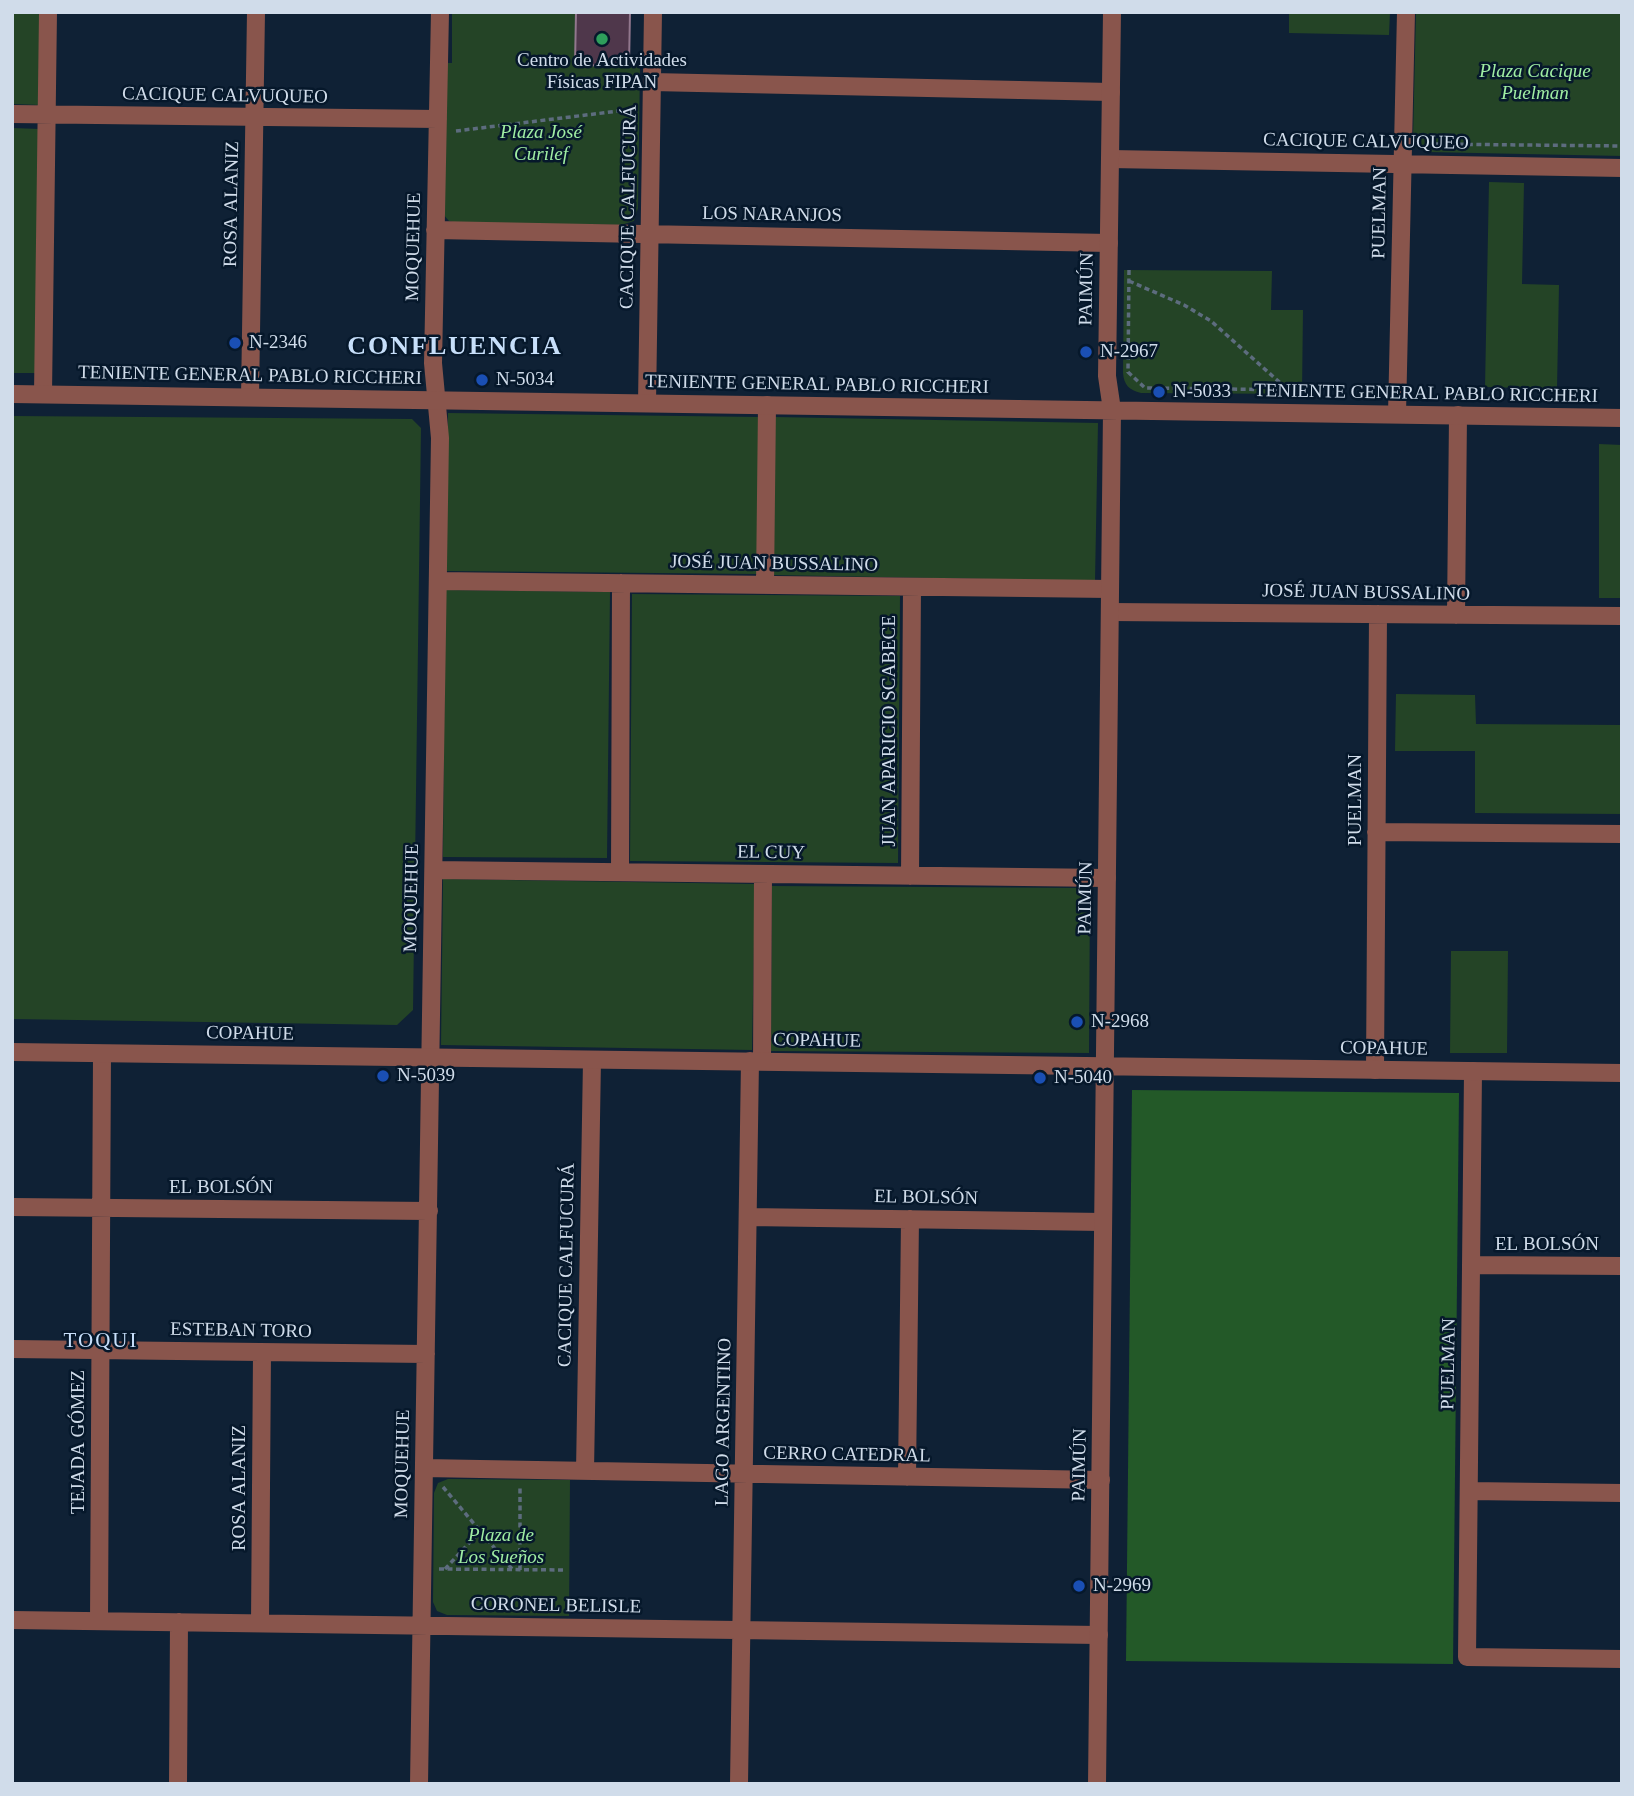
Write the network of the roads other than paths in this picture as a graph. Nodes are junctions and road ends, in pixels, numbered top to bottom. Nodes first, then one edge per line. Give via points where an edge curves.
1 (48, 12) edge
2 (256, 12) edge
3 (439, 12) edge
4 (653, 12) edge
5 (1112, 12) edge
6 (1406, 12) edge
7 (652, 82) junction
8 (1111, 92) junction
9 (12, 114) edge
10 (47, 114) junction
11 (254, 117) junction
12 (442, 126) junction
13 (1110, 159) junction
14 (1402, 164) junction
15 (1622, 168) edge
16 (435, 229) junction
17 (650, 234) junction
18 (1109, 243) junction
19 (12, 394) edge
20 (43, 394) junction
21 (250, 397) junction
22 (437, 399) junction
23 (647, 403) junction
24 (767, 405) junction
25 (1112, 410) junction
26 (1397, 414) junction
27 (1458, 415) junction
28 (1622, 418) edge
29 (438, 581) junction
30 (621, 583) junction
31 (765, 585) junction
32 (912, 586) junction
33 (1110, 589) junction
34 (1110, 611) junction
35 (1378, 614) junction
36 (1456, 615) junction
37 (1622, 616) edge
38 (1376, 832) junction
39 (1622, 834) edge
40 (434, 870) junction
41 (620, 872) junction
42 (763, 874) junction
43 (910, 876) junction
44 (1107, 878) junction
45 (12, 1052) edge
46 (102, 1054) junction
47 (431, 1058) junction
48 (592, 1060) junction
49 (756, 1062) junction
50 (1105, 1066) junction
51 (1375, 1070) junction
52 (1473, 1071) junction
53 (1622, 1073) edge
54 (12, 1207) edge
55 (101, 1208) junction
56 (429, 1211) junction
57 (748, 1217) junction
58 (910, 1219) junction
59 (1103, 1222) junction
60 (1471, 1265) junction
61 (1622, 1266) edge
62 (12, 1349) edge
63 (100, 1350) junction
64 (262, 1352) junction
65 (426, 1354) junction
66 (424, 1468) junction
67 (585, 1471) junction
68 (744, 1474) junction
69 (907, 1477) junction
70 (1101, 1480) junction
71 (1469, 1491) junction
72 (1622, 1493) edge
73 (12, 1620) edge
74 (99, 1621) junction
75 (178, 1622) junction
76 (260, 1623) junction
77 (422, 1626) junction
78 (741, 1630) junction
79 (1099, 1635) junction
80 (1622, 1659) edge
81 (177, 1784) edge
82 (419, 1784) edge
83 (739, 1784) edge
84 (1097, 1784) edge

1 - 10 street
2 - 11 street, ROSA ALANIZ
3 - 12 street, MOQUEHUE
4 - 7 street, CACIQUE CALFUCURÁ
5 - 8 street, PAIMÚN
6 - 14 street, PUELMAN
7 - 8 street
7 - 17 street, CACIQUE CALFUCURÁ
8 - 13 street, PAIMÚN
9 - 10 street, CACIQUE CALVUQUEO
10 - 11 street, CACIQUE CALVUQUEO
10 - 20 street
11 - 12 street, CACIQUE CALVUQUEO
11 - 21 street, ROSA ALANIZ
12 - 16 street, MOQUEHUE
13 - 14 street, CACIQUE CALVUQUEO
13 - 18 street, PAIMÚN
14 - 15 street, CACIQUE CALVUQUEO
14 - 26 street, PUELMAN
16 - 17 street, LOS NARANJOS
16 - 22 street, MOQUEHUE via 433,363
17 - 18 street, LOS NARANJOS
17 - 23 street, CACIQUE CALFUCURÁ
18 - 25 street, PAIMÚN via 1107,376
19 - 20 street, TENIENTE GENERAL PABLO RICCHERI
20 - 21 street, TENIENTE GENERAL PABLO RICCHERI
21 - 22 street, TENIENTE GENERAL PABLO RICCHERI
22 - 23 street, TENIENTE GENERAL PABLO RICCHERI
22 - 29 street, MOQUEHUE
23 - 24 street, TENIENTE GENERAL PABLO RICCHERI
24 - 25 street, TENIENTE GENERAL PABLO RICCHERI
24 - 31 street
25 - 26 street, TENIENTE GENERAL PABLO RICCHERI
25 - 33 street, PAIMÚN
26 - 27 street, TENIENTE GENERAL PABLO RICCHERI
27 - 28 street, TENIENTE GENERAL PABLO RICCHERI
27 - 36 street
29 - 30 street, JOSÉ JUAN BUSSALINO
29 - 40 street, MOQUEHUE
30 - 31 street, JOSÉ JUAN BUSSALINO
30 - 41 street
31 - 32 street, JOSÉ JUAN BUSSALINO
32 - 33 street, JOSÉ JUAN BUSSALINO
32 - 43 street, JUAN APARICIO SCABECE
33 - 34 street, PAIMÚN
34 - 35 street, JOSÉ JUAN BUSSALINO
34 - 44 street, PAIMÚN
35 - 36 street, JOSÉ JUAN BUSSALINO
35 - 38 street, PUELMAN
36 - 37 street, JOSÉ JUAN BUSSALINO
38 - 39 street
38 - 51 street, PUELMAN
40 - 41 street, EL CUY
40 - 47 street, MOQUEHUE
41 - 42 street, EL CUY
42 - 43 street, EL CUY
42 - 49 street, LAGO ARGENTINO
43 - 44 street, EL CUY
44 - 50 street, PAIMÚN
45 - 46 street, COPAHUE
46 - 47 street, COPAHUE
46 - 55 street, TEJADA GÓMEZ
47 - 48 street, COPAHUE
47 - 56 street, MOQUEHUE
48 - 49 street, COPAHUE
48 - 67 street, CACIQUE CALFUCURÁ
49 - 50 street, COPAHUE
49 - 57 street, LAGO ARGENTINO
50 - 51 street, COPAHUE
50 - 59 street, PAIMÚN
51 - 52 street, COPAHUE
52 - 53 street, COPAHUE
52 - 60 street, PUELMAN
54 - 55 street, EL BOLSÓN
55 - 56 street, EL BOLSÓN
55 - 63 street, TEJADA GÓMEZ
56 - 65 street, MOQUEHUE
57 - 58 street, EL BOLSÓN
57 - 68 street, LAGO ARGENTINO
58 - 59 street, EL BOLSÓN
58 - 69 street
59 - 70 street, PAIMÚN
60 - 61 street, EL BOLSÓN
60 - 71 street, PUELMAN
62 - 63 street, ESTEBAN TORO
63 - 64 street, ESTEBAN TORO
63 - 74 street, TEJADA GÓMEZ
64 - 65 street, ESTEBAN TORO
64 - 76 street, ROSA ALANIZ
65 - 66 street, MOQUEHUE
66 - 67 street, CERRO CATEDRAL
66 - 77 street, MOQUEHUE
67 - 68 street, CERRO CATEDRAL
68 - 69 street, CERRO CATEDRAL
68 - 78 street, LAGO ARGENTINO
69 - 70 street, CERRO CATEDRAL
70 - 79 street, PAIMÚN
71 - 72 street
71 - 80 street, PUELMAN via 1467,1657
73 - 74 street, CORONEL BELISLE
74 - 75 street, CORONEL BELISLE
75 - 76 street, CORONEL BELISLE
75 - 81 street
76 - 77 street, CORONEL BELISLE
77 - 78 street, CORONEL BELISLE
77 - 82 street, MOQUEHUE
78 - 79 street, CORONEL BELISLE
78 - 83 street, LAGO ARGENTINO
79 - 84 street, PAIMÚN

